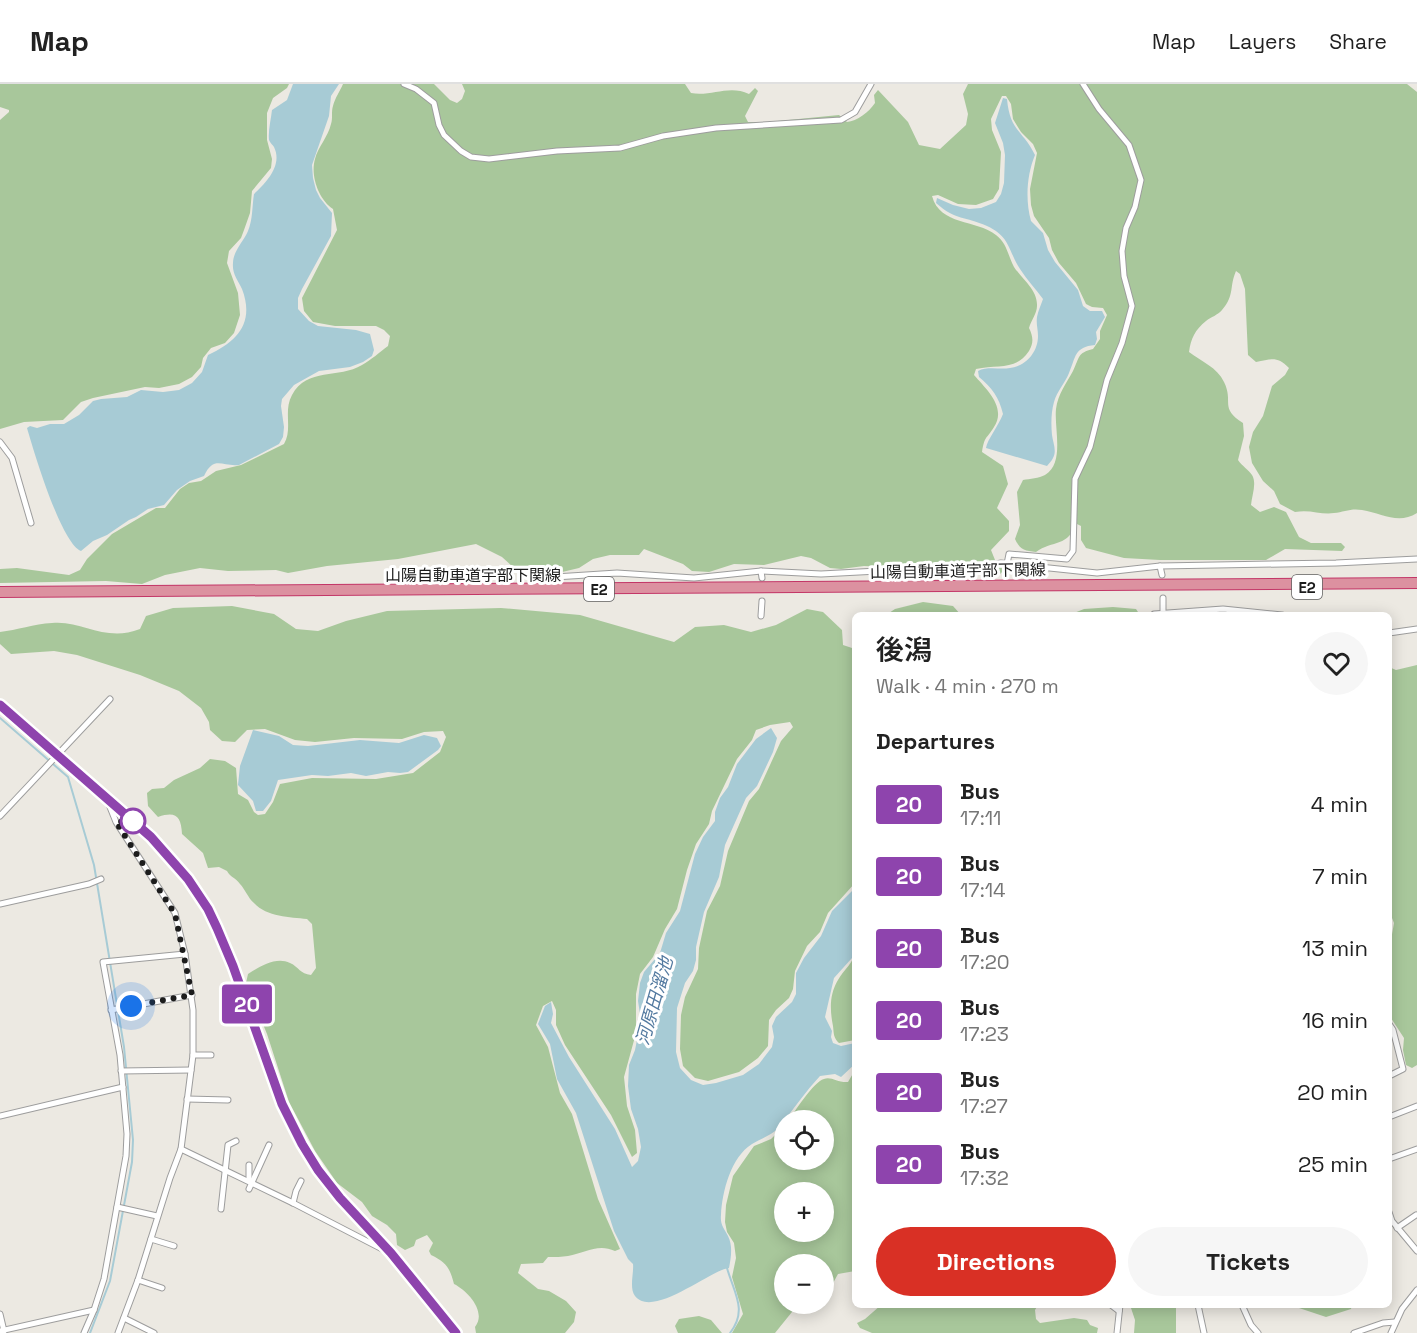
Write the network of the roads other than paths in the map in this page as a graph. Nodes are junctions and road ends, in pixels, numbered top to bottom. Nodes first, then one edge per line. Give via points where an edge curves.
1 (404, 84) edge
2 (871, 84) edge
3 (1083, 84) edge
4 (1, 446) edge
5 (31, 523) dead end
6 (1417, 559) edge
7 (1007, 564) junction
8 (1160, 566) junction
9 (1162, 575) dead end
10 (541, 576) dead end
11 (1417, 583) edge
12 (1197, 584) junction
13 (1417, 590) edge
14 (0, 592) edge
15 (1163, 598) dead end
16 (762, 601) dead end
17 (1163, 612) edge
18 (1187, 612) edge
19 (1252, 612) edge
20 (761, 616) dead end
21 (1417, 629) edge
22 (1392, 633) edge
23 (110, 699) dead end
24 (0, 705) edge
25 (57, 755) junction
26 (106, 798) junction
27 (0, 816) edge
28 (101, 879) dead end
29 (0, 904) edge
30 (184, 954) junction
31 (192, 995) junction
32 (111, 1010) junction
33 (1392, 1038) edge
34 (193, 1055) junction
35 (211, 1055) dead end
36 (191, 1070) junction
37 (121, 1071) junction
38 (1392, 1074) edge
39 (123, 1087) junction
40 (187, 1099) junction
41 (228, 1100) dead end
42 (1417, 1106) edge
43 (1392, 1115) edge
44 (0, 1116) edge
45 (236, 1141) dead end
46 (268, 1145) dead end
47 (182, 1149) junction
48 (1417, 1149) edge
49 (1392, 1158) edge
50 (249, 1165) dead end
51 (225, 1171) junction
52 (301, 1181) dead end
53 (250, 1182) junction
54 (249, 1189) dead end
55 (293, 1203) junction
56 (117, 1207) junction
57 (221, 1209) dead end
58 (1416, 1215) edge
59 (157, 1216) junction
60 (1392, 1222) edge
61 (1397, 1228) junction
62 (151, 1239) junction
63 (174, 1246) dead end
64 (1417, 1251) edge
65 (391, 1253) junction
66 (138, 1280) junction
67 (162, 1288) dead end
68 (1417, 1290) edge
69 (1120, 1308) edge
70 (1199, 1308) edge
71 (1243, 1308) edge
72 (94, 1310) junction
73 (0, 1314) edge
74 (124, 1318) junction
75 (1395, 1322) junction
76 (3, 1331) edge
77 (453, 1332) edge
78 (84, 1333) edge
79 (118, 1333) edge
80 (154, 1333) edge
81 (1117, 1333) edge
82 (1204, 1333) edge
83 (1258, 1333) edge
84 (1354, 1333) edge
85 (1391, 1333) edge

1 - 2 street via 434,103 438,125 461,151 471,157 489,159 620,148 716,128 841,120 855,112
3 - 7 street via 1129,145 1142,180 1122,251 1132,306 1090,447 1076,479 1073,551 1066,559 1009,554
4 - 5 street via 12,458
6 - 8 street
7 - 8 street via 1097,573
7 - 10 street via 942,575 878,571 694,578 617,573
8 - 9 street
11 - 12 highway, 山陽自動車道宇部下関線 / E2
12 - 13 highway, 山陽自動車道宇部下関線 / E2
12 - 14 highway, 山陽自動車道宇部下関線 / E2
15 - 17 street
16 - 20 street
18 - 19 street
21 - 22 street
23 - 25 street
24 - 25 highway
25 - 26 highway
25 - 27 street
26 - 30 street via 116,822 175,914
26 - 65 highway via 165,851 198,892 233,966 291,1124 318,1170
28 - 29 street
30 - 31 street
30 - 32 street via 104,962
31 - 32 street
31 - 34 street
32 - 37 street
33 - 38 street via 1403,1069
34 - 35 street
34 - 36 street
36 - 37 street
36 - 40 street
37 - 39 street
39 - 44 street
39 - 56 street via 126,1156
40 - 41 street
40 - 47 street
42 - 43 street
45 - 51 street via 228,1145
46 - 53 street
47 - 51 street
47 - 59 street
48 - 49 street
50 - 53 street
51 - 53 street
51 - 57 street
52 - 55 street
53 - 54 street
53 - 55 street
55 - 65 street
56 - 59 street
56 - 72 street via 104,1279
58 - 61 street
59 - 62 street
60 - 61 street
61 - 64 street
62 - 63 street
62 - 66 street
65 - 77 highway
66 - 67 street
66 - 74 street
68 - 75 street
69 - 81 street
70 - 82 street
71 - 83 street
72 - 76 street
72 - 78 street
73 - 76 street
74 - 79 street
74 - 80 street
75 - 84 street
75 - 85 street

